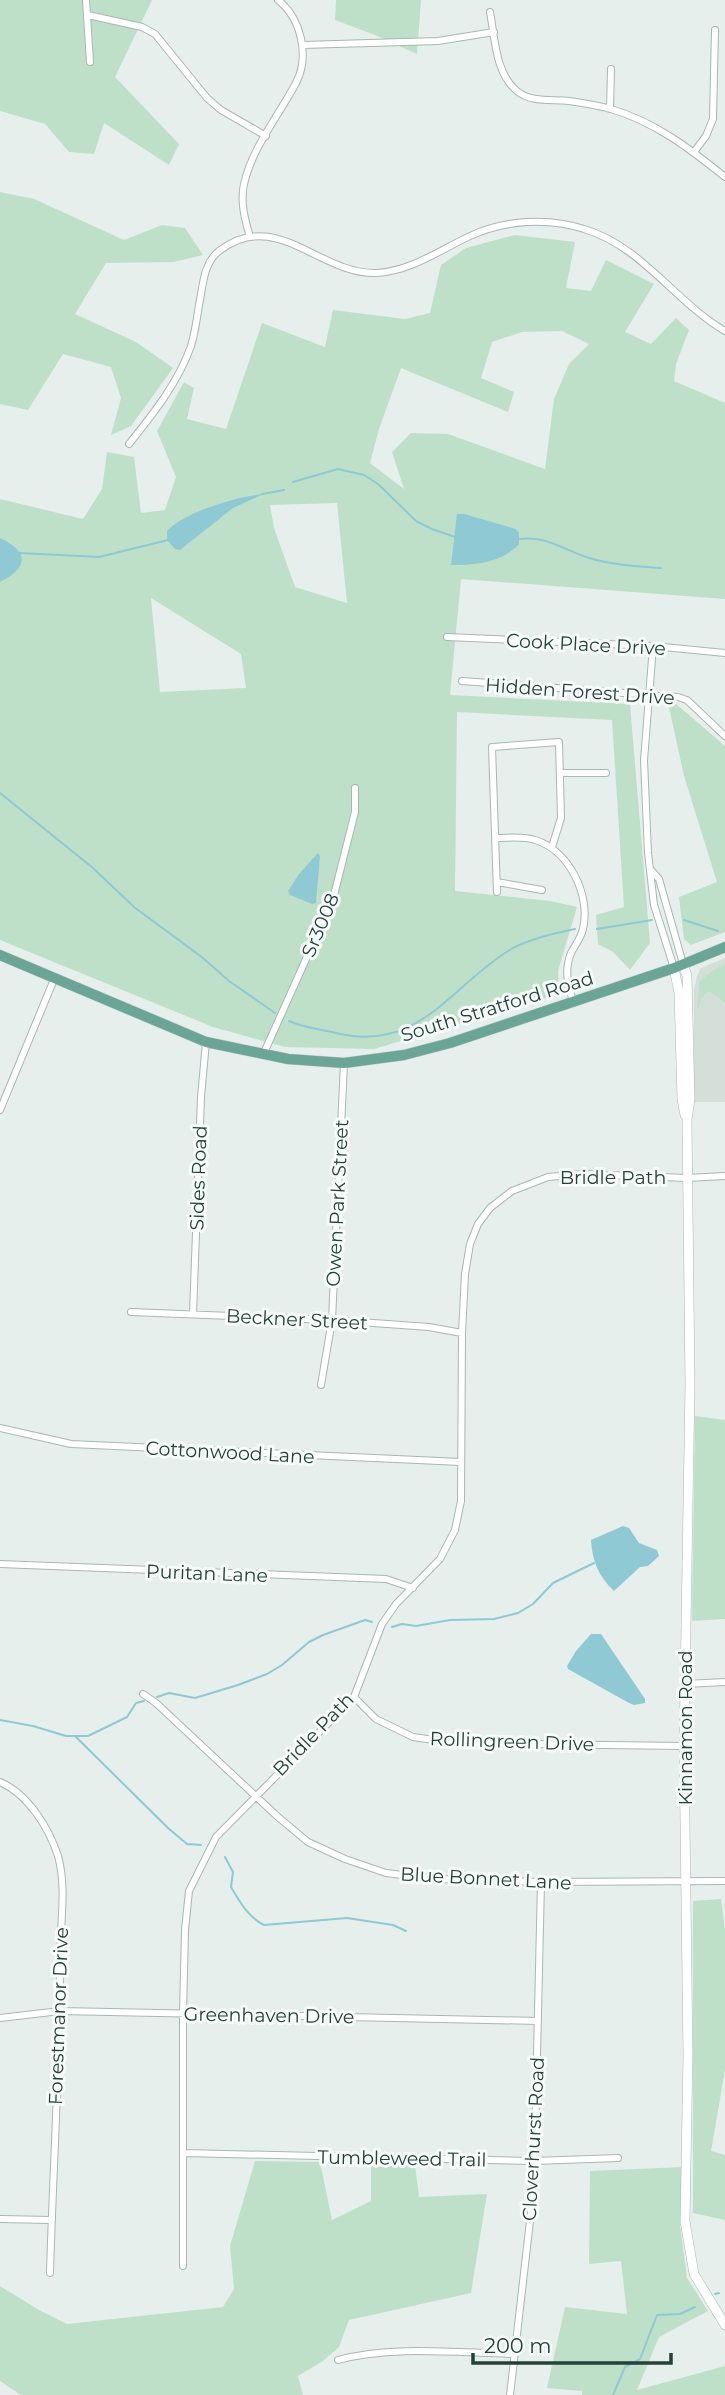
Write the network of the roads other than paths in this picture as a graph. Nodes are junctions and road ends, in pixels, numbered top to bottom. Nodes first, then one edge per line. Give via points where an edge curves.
1 (86, 0) edge
2 (278, 0) edge
3 (490, 12) dead end
4 (88, 15) junction
5 (715, 30) dead end
6 (494, 32) junction
7 (302, 45) junction
8 (90, 62) dead end
9 (611, 69) dead end
10 (610, 109) junction
11 (266, 136) junction
12 (694, 152) junction
13 (725, 177) edge
14 (250, 237) junction
15 (725, 331) edge
16 (129, 444) dead end
17 (447, 637) dead end
18 (653, 646) junction
19 (725, 653) edge
20 (462, 681) dead end
21 (649, 696) junction
22 (725, 736) edge
23 (560, 773) junction
24 (606, 773) dead end
25 (355, 788) dead end
26 (497, 838) junction
27 (552, 847) junction
28 (651, 870) junction
29 (497, 882) junction
30 (542, 890) dead end
31 (497, 892) dead end
32 (664, 902) junction
33 (654, 905) junction
34 (725, 947) edge
35 (0, 955) edge
36 (679, 966) junction
37 (55, 977) junction
38 (573, 1001) junction
39 (206, 1042) junction
40 (263, 1055) junction
41 (344, 1063) junction
42 (0, 1110) edge
43 (725, 1176) edge
44 (687, 1178) junction
45 (131, 1312) dead end
46 (193, 1314) junction
47 (332, 1320) junction
48 (462, 1333) junction
49 (321, 1385) dead end
50 (0, 1429) edge
51 (461, 1462) junction
52 (0, 1564) edge
53 (413, 1588) junction
54 (725, 1682) edge
55 (685, 1684) junction
56 (143, 1694) dead end
57 (354, 1697) junction
58 (684, 1746) junction
59 (0, 1782) edge
60 (254, 1795) junction
61 (725, 1881) edge
62 (541, 1882) junction
63 (685, 1882) junction
64 (60, 2011) junction
65 (183, 2014) junction
66 (0, 2018) edge
67 (538, 2021) junction
68 (185, 2153) junction
69 (618, 2158) dead end
70 (534, 2161) junction
71 (0, 2220) edge
72 (51, 2220) junction
73 (183, 2266) dead end
74 (50, 2273) dead end
75 (725, 2325) edge
76 (515, 2354) junction
77 (338, 2360) dead end
78 (510, 2395) edge

1 - 4 street
2 - 7 street via 298,26
3 - 6 street
4 - 8 street
4 - 11 street via 155,34 207,98
5 - 12 street via 713,119
6 - 7 street via 438,41
6 - 10 street via 505,78 517,91 529,98
7 - 11 street via 298,81
9 - 10 street
10 - 12 street via 650,124
11 - 14 street via 244,185
12 - 13 street
14 - 15 street via 274,236 343,267 375,273 411,265 499,226 571,225 600,234 631,254
14 - 16 street via 232,243 211,259 192,344 179,375
17 - 18 street, Cook Place Drive
18 - 19 street, Cook Place Drive
18 - 21 street, Kinnamon Road
20 - 21 street, Hidden Forest Drive
21 - 22 street, Hidden Forest Drive via 687,700
21 - 28 street, Kinnamon Road via 644,760
23 - 24 street
23 - 26 street via 559,742 492,747
23 - 27 street via 561,818
25 - 40 street, Sr3008 via 353,822 333,899
26 - 27 street via 529,839
26 - 29 street
27 - 38 street via 573,873 584,908 583,927 567,971
28 - 32 street, Kinnamon Road via 659,879
28 - 33 street, Kinnamon Road
29 - 30 street
29 - 31 street
32 - 33 street
32 - 36 street, Kinnamon Road
33 - 36 street, Kinnamon Road
34 - 36 main road, South Stratford Road
35 - 37 main road, South Stratford Road
36 - 38 main road, South Stratford Road
36 - 44 main road, Kinnamon Road
37 - 39 main road, South Stratford Road
37 - 42 street
38 - 41 main road, South Stratford Road via 438,1046
39 - 40 main road, South Stratford Road
39 - 46 street, Sides Road
40 - 41 main road, South Stratford Road
41 - 47 street, Owen Park Street
43 - 44 street, Bridle Path
44 - 48 street, Bridle Path via 563,1175 534,1181 505,1195 474,1233 467,1259
44 - 55 main road, Kinnamon Road via 690,1385
45 - 46 street, Beckner Street
46 - 47 street, Beckner Street
47 - 48 street, Beckner Street
47 - 49 street, Owen Park Street
48 - 51 street, Bridle Path
50 - 51 street, Cottonwood Lane via 71,1444
51 - 53 street, Bridle Path via 455,1531 440,1559
52 - 53 street, Puritan Lane via 386,1579
53 - 57 street, Bridle Path via 382,1624
54 - 55 street
55 - 58 main road, Kinnamon Road
56 - 60 street, Blue Bonnet Lane
57 - 58 street, Rollingreen Drive via 376,1719 413,1737 455,1743
57 - 60 street, Bridle Path
58 - 63 main road, Kinnamon Road
59 - 64 street, Forestmanor Drive via 25,1799 58,1856 62,1884
60 - 62 street, Blue Bonnet Lane via 308,1842 386,1873
60 - 65 street, Bridle Path via 216,1837 189,1891
61 - 63 street, Blue Bonnet Lane
62 - 63 street, Blue Bonnet Lane
62 - 67 street, Cloverhurst Road
63 - 75 main road, Kinnamon Road via 685,2221 694,2274
64 - 65 street, Greenhaven Drive
64 - 66 street, Greenhaven Drive
64 - 72 street, Forestmanor Drive
65 - 67 street, Greenhaven Drive
65 - 68 street, Bridle Path
67 - 70 street, Cloverhurst Road
68 - 70 street, Tumbleweed Trail
68 - 73 street, Bridle Path
69 - 70 street, Tumbleweed Trail
70 - 76 street, Cloverhurst Road
71 - 72 street
72 - 74 street, Forestmanor Drive
76 - 77 street via 391,2352
76 - 78 street, Cloverhurst Road

